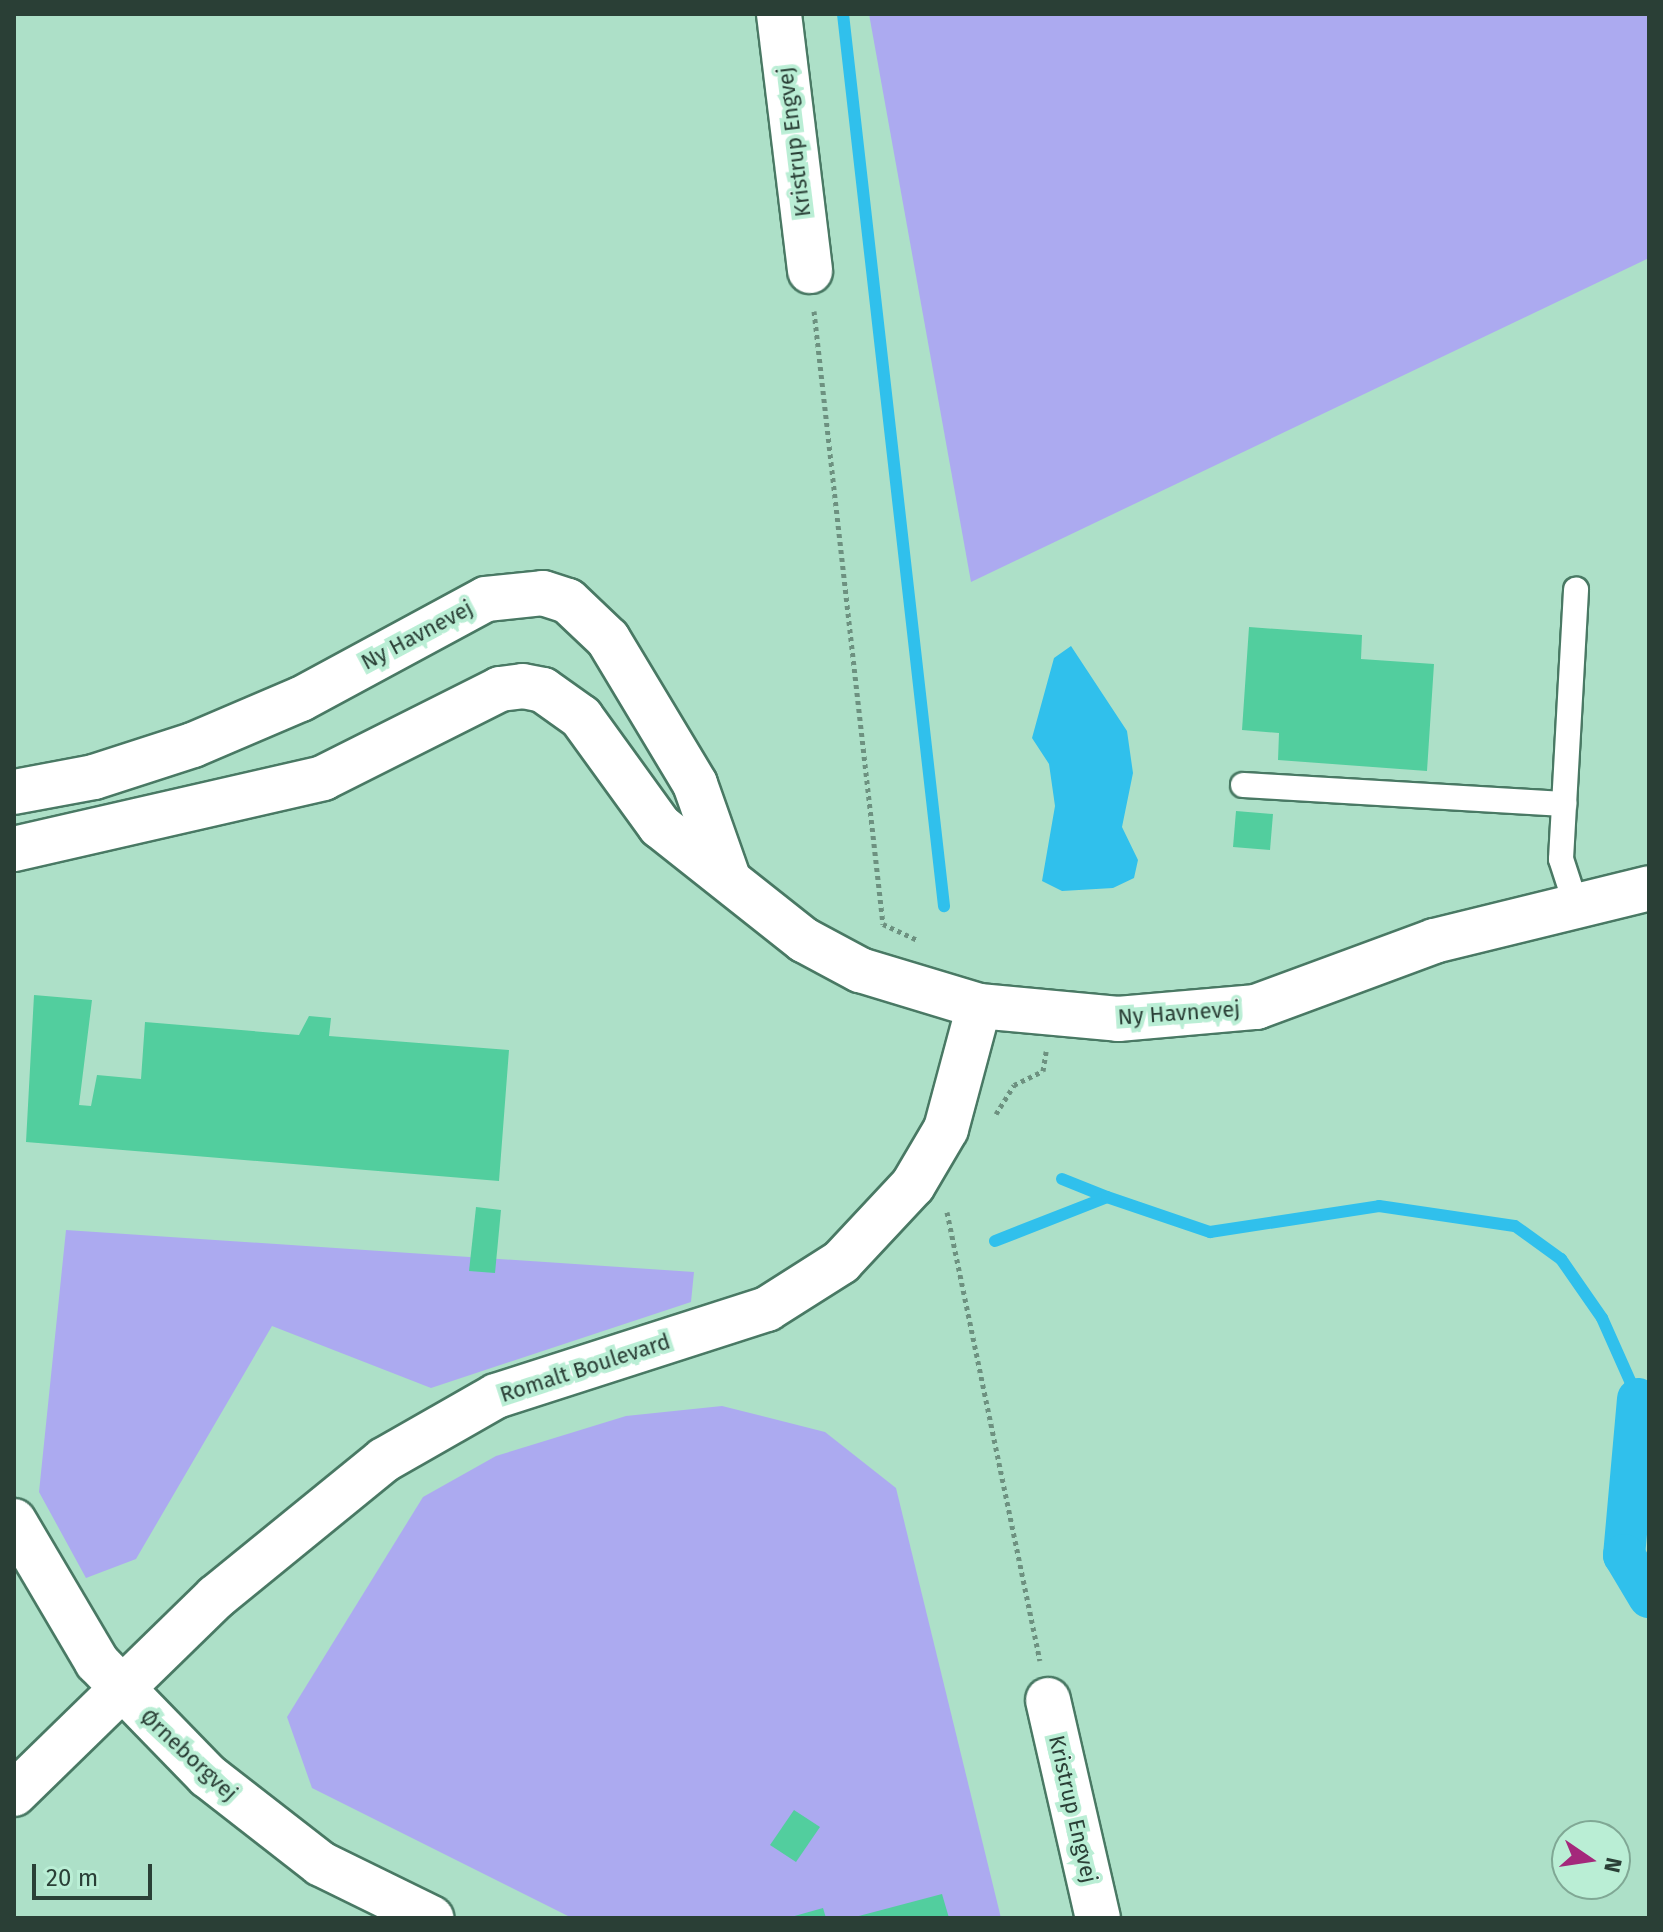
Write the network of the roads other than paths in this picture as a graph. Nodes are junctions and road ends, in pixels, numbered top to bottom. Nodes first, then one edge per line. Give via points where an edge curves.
1 (779, 14) edge
2 (810, 271) dead end
3 (1576, 589) dead end
4 (1243, 785) dead end
5 (14, 792) edge
6 (1564, 804) junction
7 (14, 849) edge
8 (727, 875) junction
9 (1649, 888) edge
10 (1575, 902) junction
11 (979, 1006) junction
12 (14, 1521) edge
13 (119, 1687) junction
14 (1048, 1700) dead end
15 (14, 1794) edge
16 (431, 1918) edge
17 (1098, 1918) edge

1 - 2 street, Kristrup Engvej
3 - 6 lane
4 - 6 lane
5 - 8 street, Ny Havnevej via 94,777 193,745 301,699 486,599 543,593 568,601 608,639 695,784
6 - 10 lane via 1561,859
7 - 8 street, Ny Havnevej via 323,778 500,689 523,686 543,690 581,717 660,826
8 - 11 street, Ny Havnevej via 804,940 860,970
9 - 10 street, Ny Havnevej
10 - 11 street, Ny Havnevej via 1434,941 1256,1007 1118,1019
11 - 13 street, Romalt Boulevard via 946,1129 913,1185 841,1262 767,1309 496,1396 384,1460
12 - 13 street, Ørneborgvej
13 - 15 street, Romalt Boulevard
13 - 16 street, Ørneborgvej via 269,1827 364,1889
14 - 17 street, Kristrup Engvej

